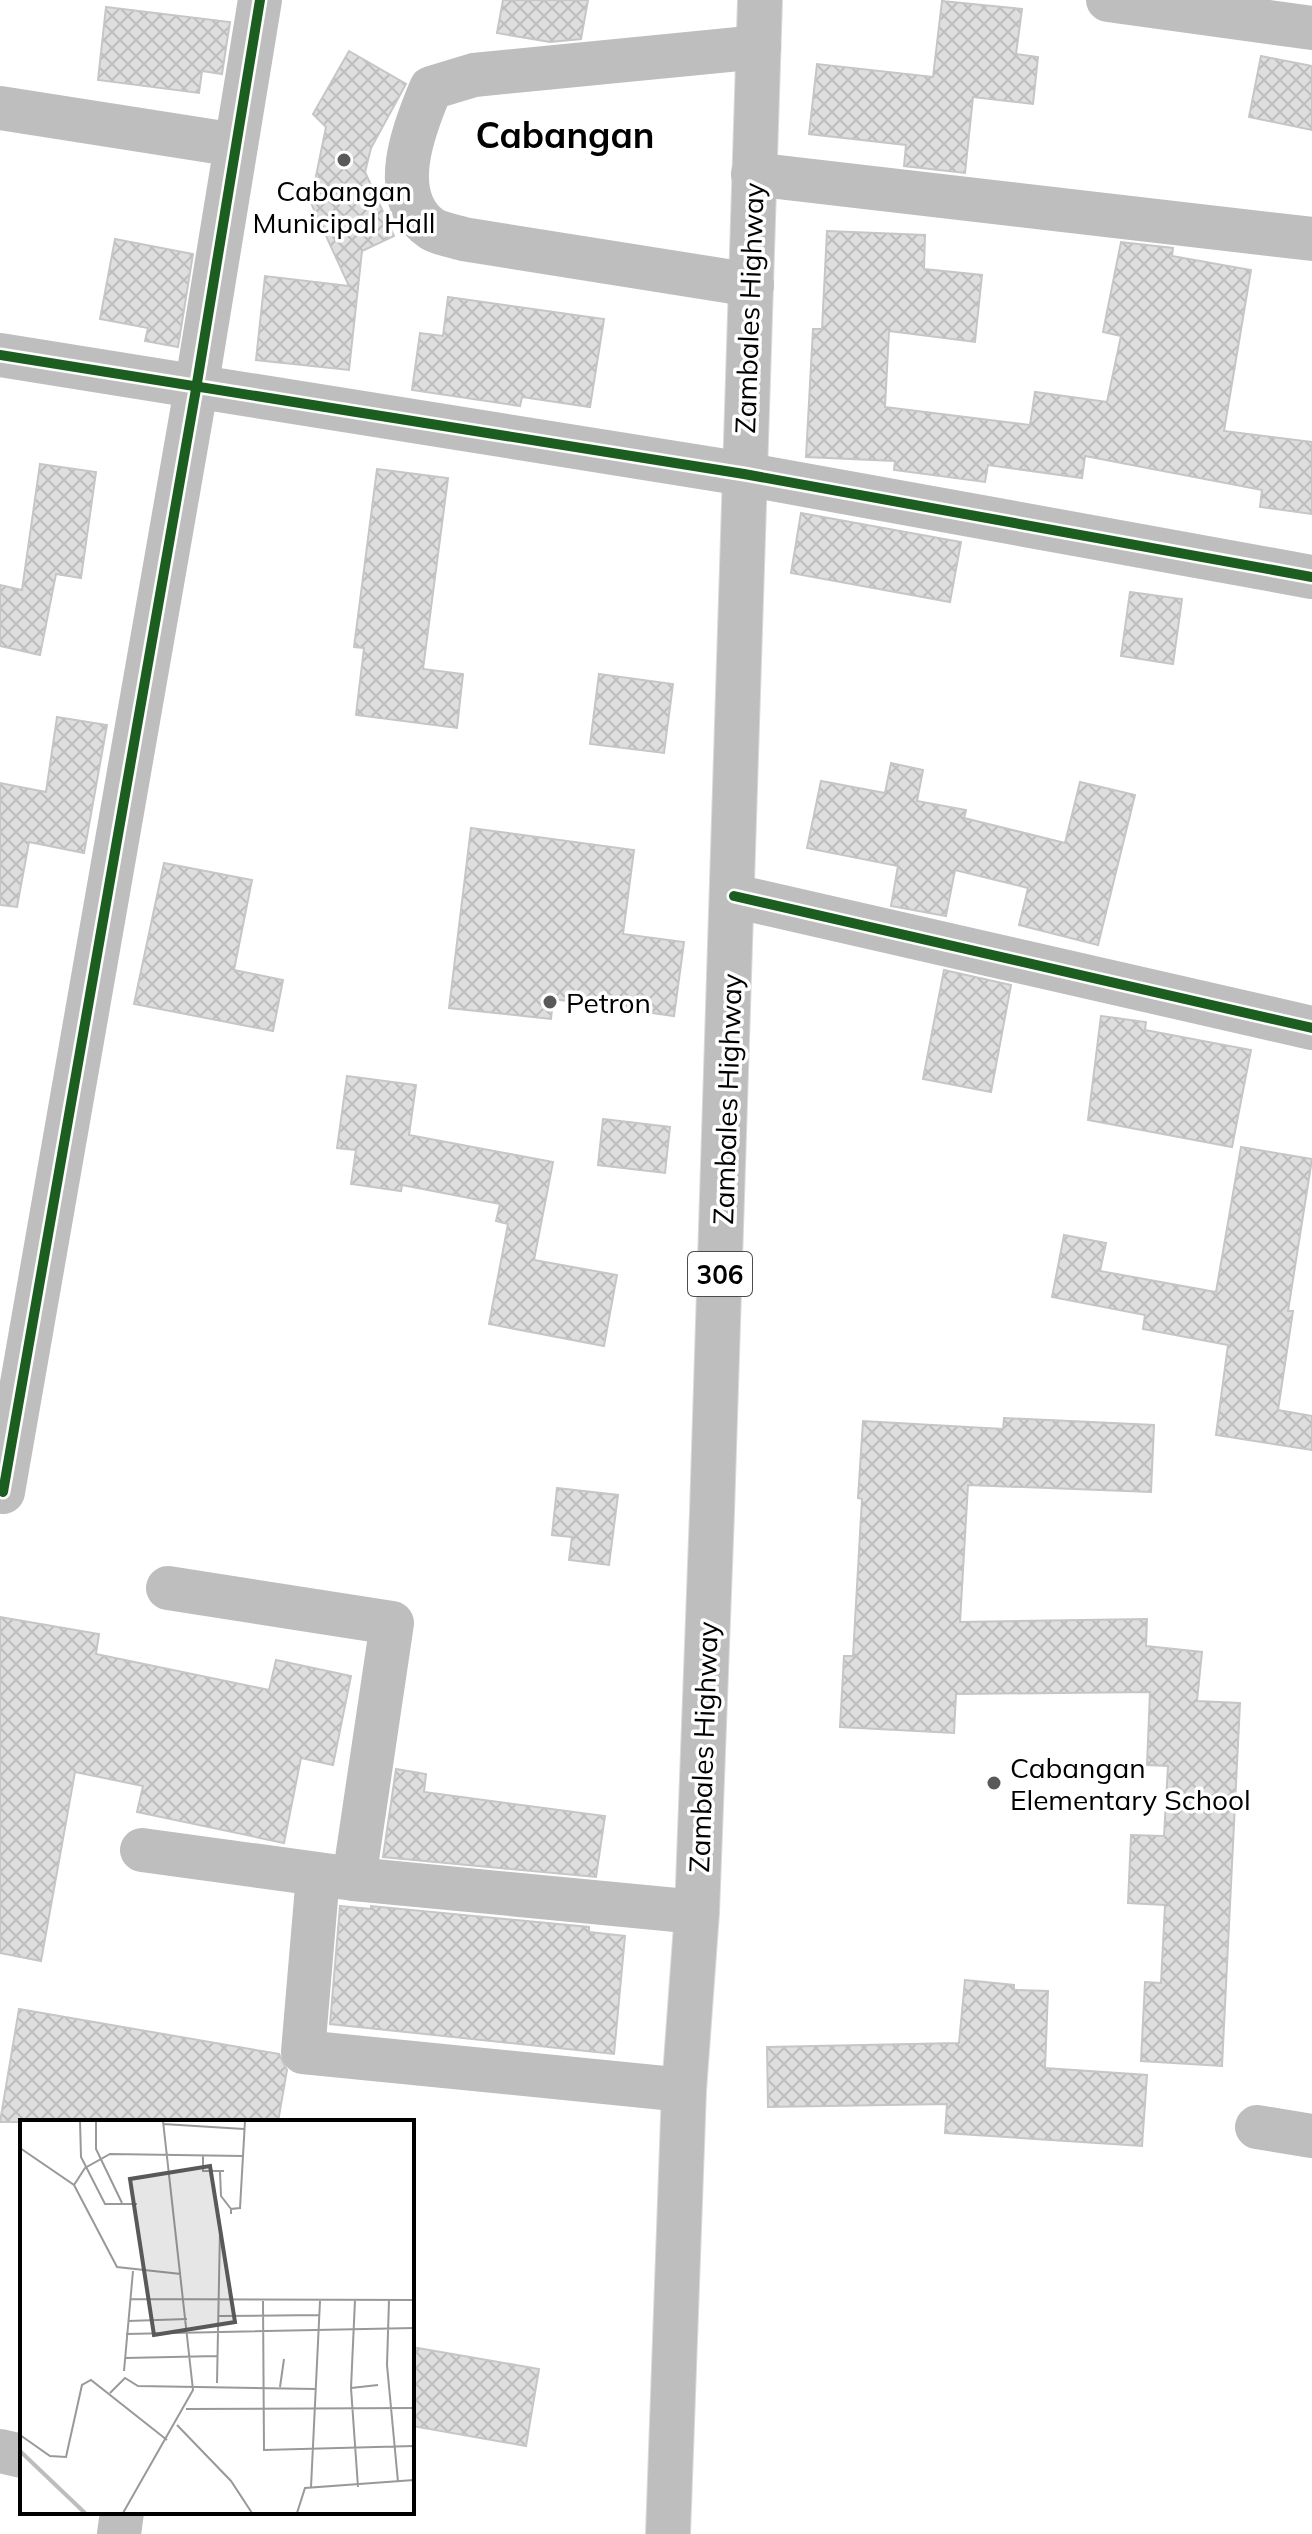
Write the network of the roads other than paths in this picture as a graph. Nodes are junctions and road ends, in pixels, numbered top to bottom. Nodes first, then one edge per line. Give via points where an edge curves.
1 (260, 0) edge
2 (760, 0) edge
3 (1108, 0) edge
4 (1312, 28) edge
5 (759, 47) junction
6 (0, 108) edge
7 (236, 145) junction
8 (753, 174) junction
9 (1312, 239) edge
10 (752, 285) junction
11 (0, 355) edge
12 (196, 389) junction
13 (744, 474) junction
14 (1312, 577) edge
15 (734, 896) junction
16 (1312, 1028) edge
17 (3, 1492) dead end
18 (168, 1588) dead end
19 (142, 1850) dead end
20 (336, 1877) junction
21 (697, 1912) junction
22 (684, 2090) junction
23 (1257, 2127) dead end
24 (1312, 2136) edge
25 (0, 2451) edge
26 (20, 2456) edge
27 (122, 2514) edge
28 (119, 2534) edge
29 (668, 2534) edge

1 - 7 street
2 - 5 street, Zambales Highway / 306
3 - 4 street
5 - 8 street, Zambales Highway / 306
5 - 10 street via 474,75 431,88 405,172 412,203 432,229 463,239
6 - 7 street
7 - 12 street
8 - 9 street
8 - 10 street, Zambales Highway / 306
10 - 13 street, Zambales Highway / 306
11 - 12 street
12 - 13 street
12 - 17 street
13 - 14 street
13 - 15 street, Zambales Highway / 306
15 - 16 street
15 - 21 street, Zambales Highway / 306
18 - 20 street via 392,1623
19 - 20 street
20 - 21 street
20 - 22 street via 303,2052
21 - 22 street, Zambales Highway / 306
22 - 29 street, Zambales Highway / 306
23 - 24 street
25 - 26 street
27 - 28 street

